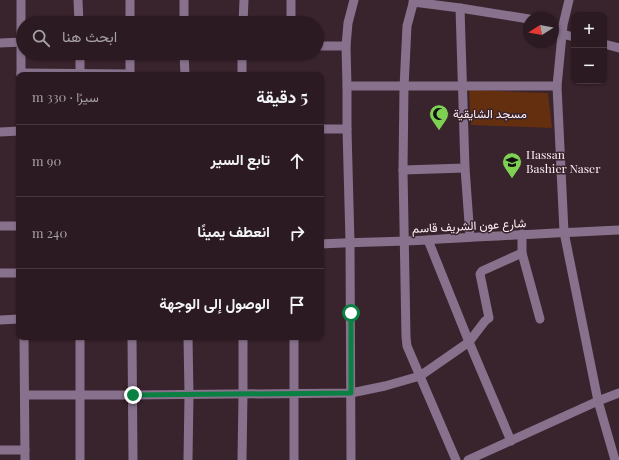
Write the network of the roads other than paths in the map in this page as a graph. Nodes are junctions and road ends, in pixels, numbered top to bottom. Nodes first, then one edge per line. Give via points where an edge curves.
1 (21, 0) edge
2 (78, 0) edge
3 (130, 0) edge
4 (184, 0) edge
5 (244, 0) edge
6 (291, 0) edge
7 (354, 0) edge
8 (569, 0) edge
9 (413, 1) edge
10 (460, 8) junction
11 (21, 16) edge
12 (79, 16) edge
13 (130, 16) edge
14 (184, 16) edge
15 (243, 16) edge
16 (291, 16) edge
17 (523, 18) edge
18 (559, 27) edge
19 (562, 29) junction
20 (571, 35) edge
21 (16, 42) edge
22 (0, 43) edge
23 (607, 45) edge
24 (324, 46) edge
25 (346, 46) junction
26 (619, 48) edge
27 (21, 60) edge
28 (80, 60) edge
29 (130, 60) edge
30 (184, 60) edge
31 (242, 60) edge
32 (21, 72) edge
33 (80, 72) edge
34 (130, 72) edge
35 (185, 72) edge
36 (242, 72) edge
37 (347, 86) junction
38 (462, 86) junction
39 (557, 86) junction
40 (404, 87) junction
41 (324, 129) edge
42 (347, 129) junction
43 (16, 131) edge
44 (0, 132) edge
45 (465, 168) junction
46 (403, 170) junction
47 (0, 226) edge
48 (16, 226) edge
49 (619, 230) edge
50 (564, 232) junction
51 (522, 234) junction
52 (470, 237) junction
53 (428, 240) junction
54 (404, 241) junction
55 (350, 242) junction
56 (324, 244) edge
57 (522, 253) junction
58 (0, 273) edge
59 (16, 273) edge
60 (16, 319) edge
61 (0, 320) edge
62 (540, 320) dead end
63 (24, 340) edge
64 (80, 340) edge
65 (132, 340) edge
66 (188, 340) edge
67 (243, 340) edge
68 (294, 340) edge
69 (469, 342) junction
70 (420, 376) junction
71 (351, 393) junction
72 (619, 393) edge
73 (25, 394) junction
74 (243, 394) junction
75 (294, 394) junction
76 (80, 395) junction
77 (133, 395) junction
78 (189, 395) junction
79 (598, 402) junction
80 (511, 441) junction
81 (0, 450) edge
82 (25, 450) junction
83 (25, 460) edge
84 (80, 460) edge
85 (133, 460) edge
86 (188, 460) edge
87 (242, 460) edge
88 (294, 460) edge
89 (351, 460) edge
90 (456, 460) edge
91 (468, 460) edge
92 (615, 460) edge

1 - 11 street
2 - 12 street
3 - 13 street
4 - 14 street
5 - 15 street
6 - 16 street
7 - 25 street
8 - 19 street
9 - 10 street
9 - 40 street via 407,26
10 - 17 street
10 - 38 street
18 - 19 street
19 - 20 street
19 - 39 street
21 - 22 street
23 - 26 street
24 - 25 street
25 - 37 street
27 - 32 street
28 - 33 street
29 - 34 street
30 - 35 street
31 - 36 street
37 - 40 street
37 - 42 street
38 - 39 street
38 - 40 street
38 - 45 street
39 - 50 street
40 - 46 street
41 - 42 street
42 - 55 street
43 - 44 street
45 - 46 street
45 - 52 street
46 - 54 street
47 - 48 street
49 - 50 street, شارع عون الشريف قاسم
50 - 51 street, شارع عون الشريف قاسم
50 - 79 street
51 - 52 street, شارع عون الشريف قاسم
51 - 57 street
52 - 53 street, شارع عون الشريف قاسم
53 - 54 street, شارع عون الشريف قاسم
53 - 69 street
54 - 55 street, شارع عون الشريف قاسم
54 - 70 street via 406,338
55 - 56 street, شارع عون الشريف قاسم
55 - 71 street
57 - 62 street
57 - 69 street via 480,274 489,318
58 - 59 street
60 - 61 street
63 - 73 street
64 - 76 street
65 - 77 street
66 - 78 street
67 - 74 street
68 - 75 street
69 - 70 street
69 - 80 street
70 - 71 street
70 - 90 street
71 - 75 street
71 - 89 street
72 - 79 street
73 - 76 street
73 - 82 street
74 - 75 street
74 - 78 street
74 - 87 street
75 - 88 street
76 - 77 street
76 - 84 street
77 - 78 street
77 - 85 street
78 - 86 street
79 - 80 street
79 - 92 street
80 - 91 street
81 - 82 street
82 - 83 street

